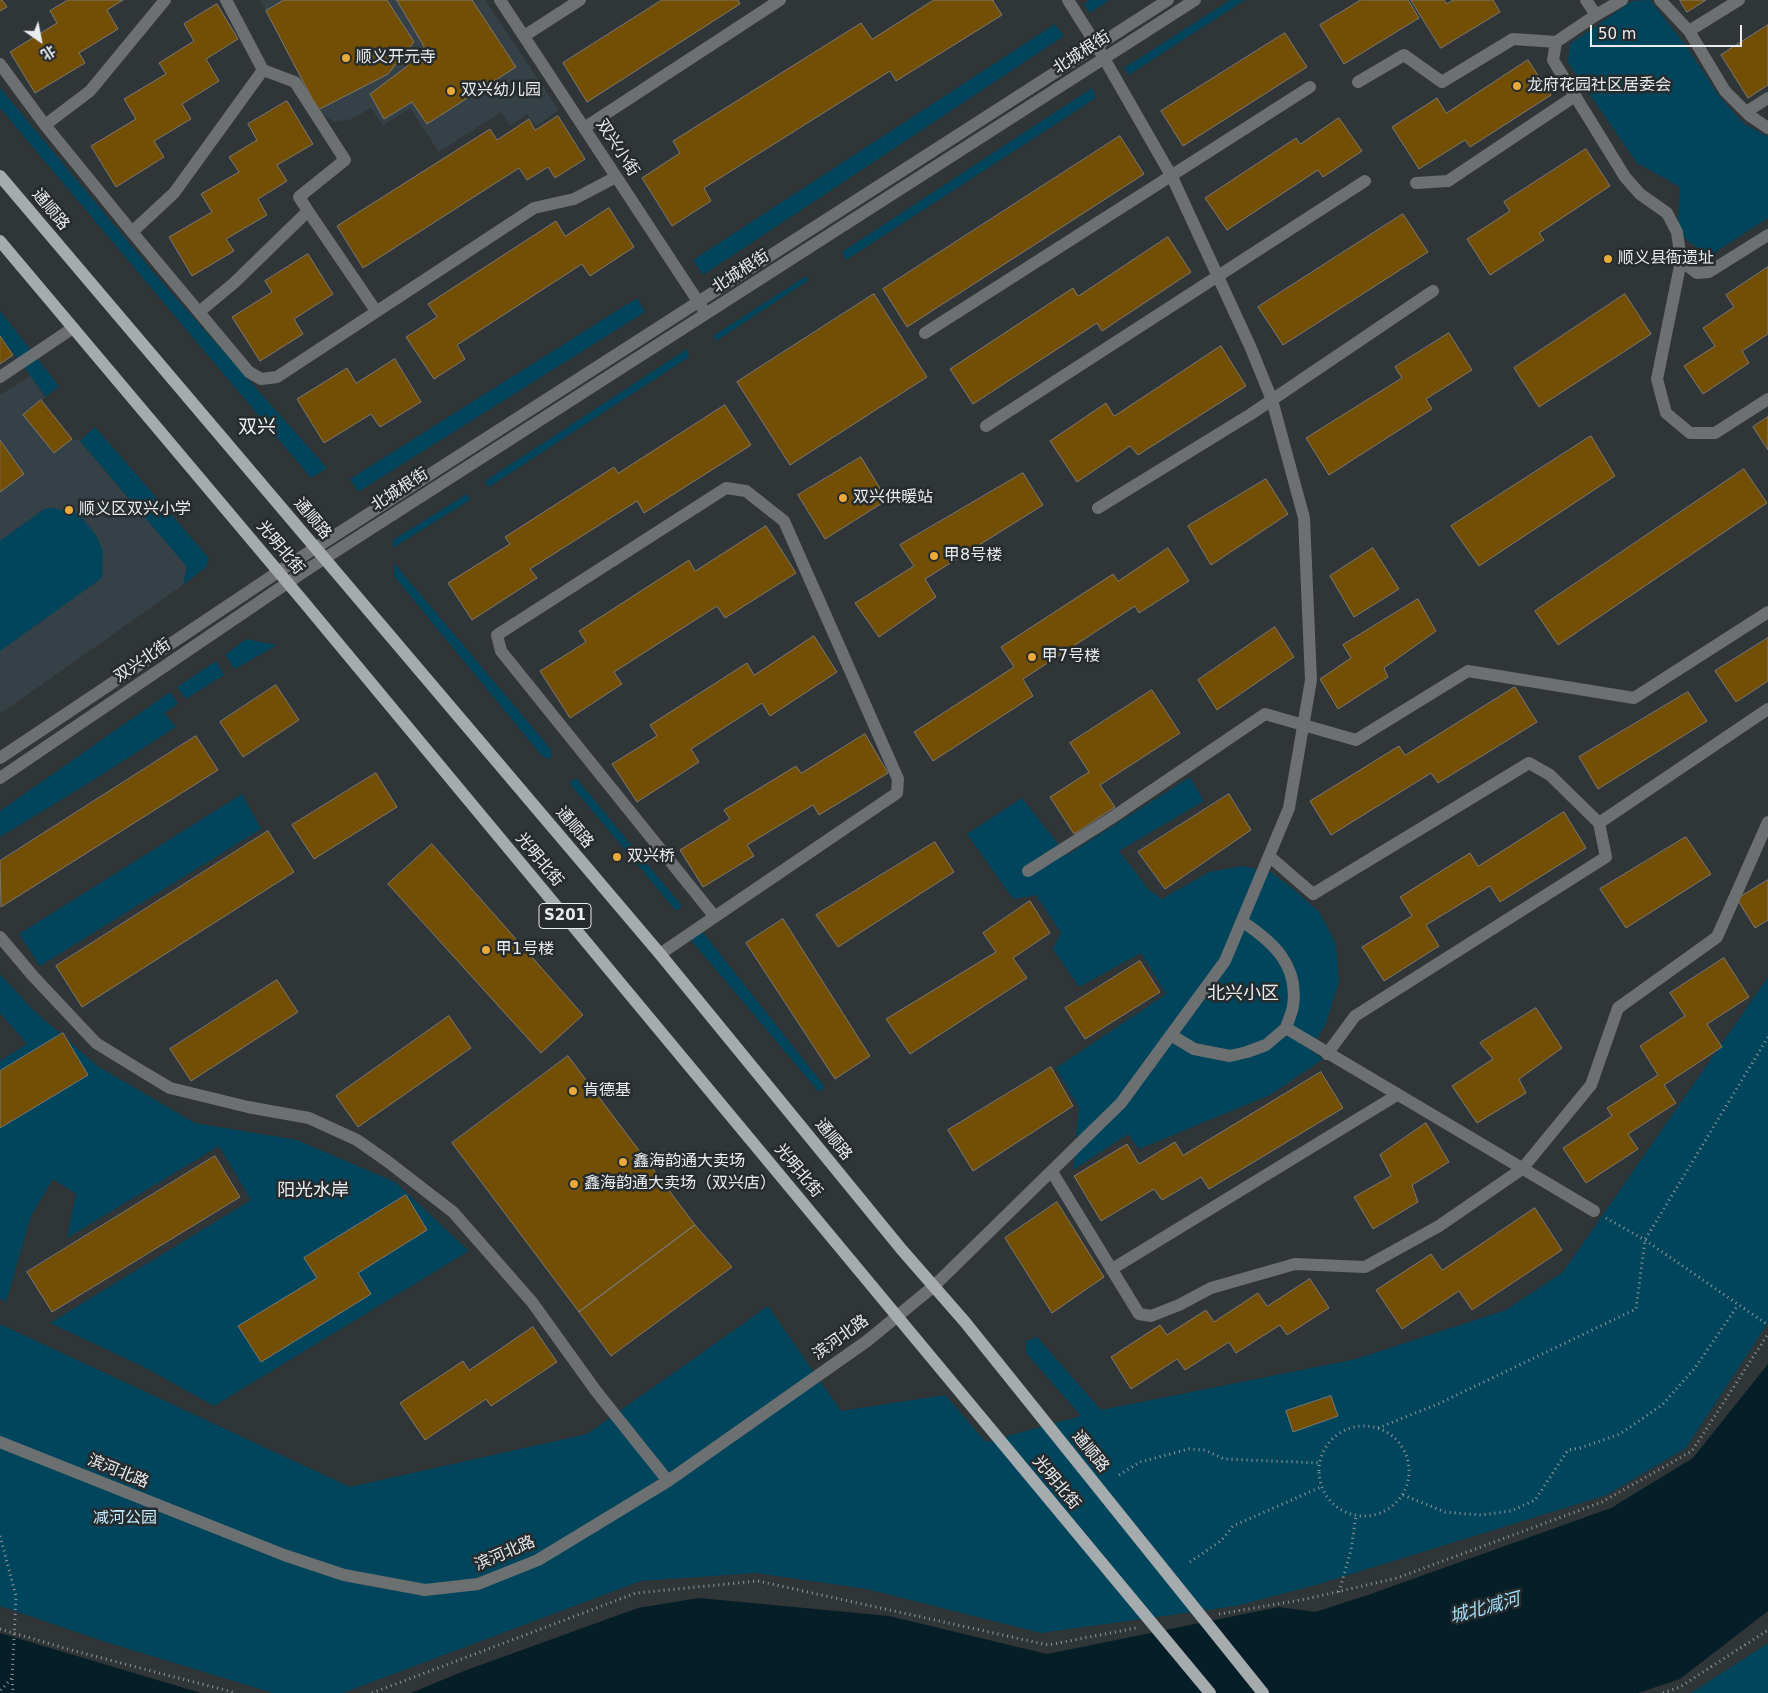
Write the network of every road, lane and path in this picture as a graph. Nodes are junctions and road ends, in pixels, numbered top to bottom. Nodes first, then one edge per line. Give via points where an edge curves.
1 (166, 0) edge
2 (226, 0) edge
3 (500, 0) edge
4 (580, 0) edge
5 (780, 0) edge
6 (1068, 0) edge
7 (1168, 0) edge
8 (1194, 0) edge
9 (1586, 0) edge
10 (1622, 0) edge
11 (1660, 0) edge
12 (1739, 0) edge
13 (1596, 15) junction
14 (1689, 31) junction
15 (524, 36) junction
16 (1556, 42) junction
17 (1098, 46) junction
18 (1104, 58) junction
19 (0, 64) edge
20 (263, 70) junction
21 (1358, 82) dead end
22 (1310, 87) dead end
23 (1575, 96) junction
24 (1768, 98) edge
25 (1746, 112) junction
26 (45, 125) junction
27 (584, 128) junction
28 (1768, 128) edge
29 (0, 176) edge
30 (1172, 176) junction
31 (616, 177) junction
32 (1365, 181) dead end
33 (1416, 183) dead end
34 (308, 211) junction
35 (132, 232) junction
36 (1768, 235) edge
37 (0, 241) edge
38 (1681, 261) junction
39 (1217, 276) junction
40 (1433, 291) dead end
41 (699, 302) junction
42 (199, 312) junction
43 (376, 312) junction
44 (706, 314) junction
45 (73, 328) junction
46 (925, 333) dead end
47 (0, 377) edge
48 (1768, 399) edge
49 (1272, 400) junction
50 (986, 426) dead end
51 (1098, 508) dead end
52 (315, 548) junction
53 (324, 558) junction
54 (296, 560) joint
55 (305, 571) joint
56 (278, 572) junction
57 (288, 583) junction
58 (1768, 612) edge
59 (1768, 710) edge
60 (1303, 725) junction
61 (0, 758) edge
62 (0, 778) edge
63 (1768, 822) edge
64 (1599, 823) junction
65 (1269, 856) junction
66 (1028, 871) dead end
67 (715, 917) junction
68 (1243, 922) junction
69 (0, 937) edge
70 (660, 954) junction
71 (1286, 1028) junction
72 (1171, 1035) junction
73 (1768, 1037) edge
74 (1327, 1054) junction
75 (1397, 1095) junction
76 (1522, 1169) junction
77 (1052, 1172) junction
78 (1594, 1211) joint
79 (1645, 1240) junction
80 (1112, 1269) junction
81 (934, 1286) junction
82 (1738, 1304) junction
83 (897, 1316) junction
84 (1768, 1325) edge
85 (1768, 1334) edge
86 (1378, 1428) junction
87 (0, 1442) edge
88 (1320, 1463) junction
89 (1119, 1475) dead end
90 (668, 1482) junction
91 (1321, 1487) junction
92 (1403, 1495) junction
93 (1356, 1515) junction
94 (0, 1536) edge
95 (1190, 1562) dead end
96 (1339, 1592) junction
97 (1212, 1615) dead end
98 (1145, 1626) dead end
99 (0, 1629) edge
100 (1768, 1630) edge
101 (12, 1678) junction
102 (0, 1691) edge
103 (13, 1693) edge
104 (236, 1693) edge
105 (372, 1693) edge
106 (1210, 1693) edge
107 (1263, 1693) edge
108 (1663, 1693) edge

1 - 26 street via 90,91
2 - 20 street
3 - 15 street, 双兴小街
4 - 15 street
5 - 27 street
6 - 17 street, 滨河北路
7 - 17 street, 北城根街
8 - 18 street, 北城根街
9 - 13 street
10 - 13 street
11 - 14 street
12 - 14 street
13 - 16 street
14 - 25 street via 1725,91
15 - 27 street, 双兴小街
16 - 21 street via 1513,38 1442,82 1404,55
16 - 23 street via 1553,60
17 - 18 street, 滨河北路
17 - 41 street, 北城根街
18 - 30 street, 滨河北路
18 - 44 street, 北城根街
19 - 26 street
20 - 34 street via 295,82 345,160 298,197
20 - 35 street via 174,193
22 - 30 street
23 - 33 street via 1448,181
23 - 38 street via 1625,177 1640,194 1667,213 1677,232
24 - 25 street
25 - 28 street
26 - 35 street
27 - 31 street, 双兴小街
29 - 52 main road, 通顺路 / S201
30 - 39 street, 滨河北路
30 - 46 street
31 - 41 street, 双兴小街
31 - 43 street via 574,199 534,208
32 - 39 street
34 - 42 street via 234,283
34 - 43 street
35 - 42 street
36 - 38 street via 1710,272 1697,273
37 - 45 main road, 光明北街 / S201
38 - 48 street via 1657,379 1666,413 1690,433 1715,433
39 - 49 street, 滨河北路
39 - 50 street
40 - 49 street
41 - 44 street, 双兴小街
41 - 52 street, 北城根街
42 - 43 street via 249,372 262,379 277,377
44 - 53 street, 北城根街
45 - 47 street
45 - 56 main road, 光明北街 / S201
49 - 51 street
49 - 60 street, 滨河北路 via 1304,518 1311,680
52 - 53 main road, 通顺路 / S201
52 - 54 street, 北城根街
53 - 55 street, 北城根街
53 - 70 main road, 通顺路 / S201
54 - 56 street, 双兴北街
55 - 57 street, 双兴北街
56 - 57 main road, 光明北街 / S201
56 - 61 street, 双兴北街
57 - 62 street, 双兴北街
57 - 83 main road, 光明北街 / S201
58 - 60 street via 1634,698 1468,671 1356,740
59 - 64 street
60 - 65 street, 滨河北路 via 1289,808
60 - 66 street via 1265,714
63 - 76 street via 1717,936 1618,1008 1591,1085
64 - 65 street via 1550,775 1528,764 1313,894
64 - 74 street via 1606,857 1356,1016
65 - 68 street, 滨河北路
67 - 67 street via 501,651 497,635 726,488 746,491 784,521 898,778 897,794
67 - 70 street
68 - 71 street via 1266,938 1292,974 1293,1007
68 - 72 street, 滨河北路 via 1225,961
69 - 90 street via 96,1043 170,1088 309,1118 357,1140 453,1212 532,1302 596,1391
70 - 81 main road, 通顺路 / S201
71 - 72 street via 1266,1045 1230,1056 1194,1049
71 - 74 street
72 - 77 street, 滨河北路 via 1121,1103
73 - 79 path
74 - 75 street
75 - 76 street
75 - 80 street
76 - 78 street
76 - 80 street via 1439,1226 1366,1267 1295,1264 1210,1288 1151,1316 1139,1314
77 - 80 street
77 - 81 street, 滨河北路
78 - 79 path
79 - 82 path
79 - 86 path via 1636,1309 1438,1404
81 - 83 street, 滨河北路
81 - 107 main road, 通顺路 / S201
82 - 84 path
82 - 92 path via 1695,1368 1662,1405 1620,1434 1568,1450 1535,1500 1511,1511 1481,1515 1445,1512
83 - 90 street, 滨河北路 via 867,1341
83 - 106 main road, 光明北街 / S201
85 - 96 path via 1692,1451 1602,1502 1397,1578
86 - 88 path via 1357,1426 1343,1430 1331,1439
86 - 92 path via 1398,1439 1406,1452 1410,1466 1409,1481
87 - 90 street, 滨河北路 via 284,1556 344,1575 425,1590 478,1584 538,1560
88 - 89 path via 1224,1459 1205,1450 1189,1449 1140,1462
88 - 91 path
91 - 93 path via 1336,1507
91 - 95 path via 1233,1526 1222,1540
92 - 93 path via 1380,1513
93 - 96 path via 1351,1550
94 - 101 path via 16,1596
96 - 97 path
98 - 105 path via 1048,1645 758,1581 636,1593
99 - 104 path
100 - 108 path via 1680,1687
101 - 102 path
101 - 103 path

